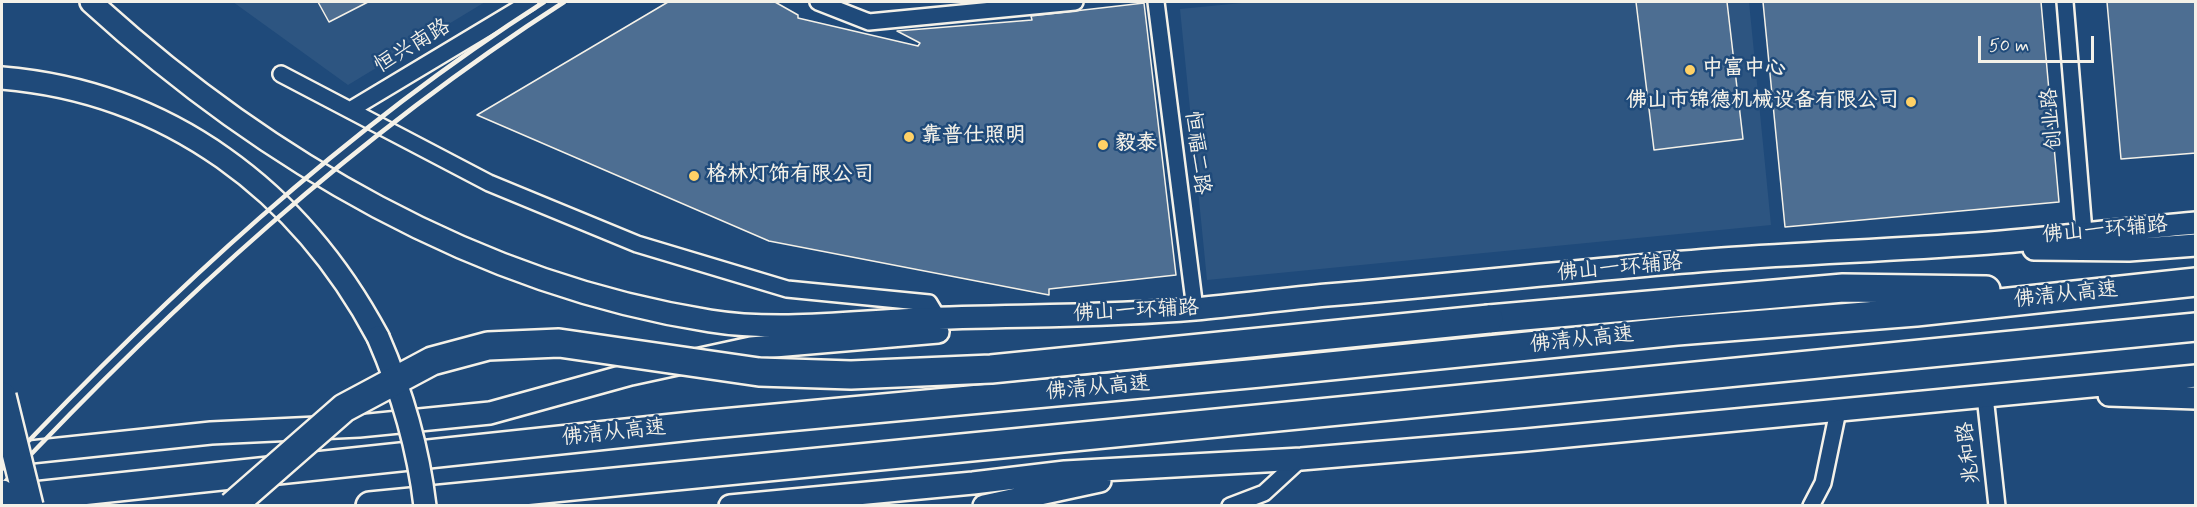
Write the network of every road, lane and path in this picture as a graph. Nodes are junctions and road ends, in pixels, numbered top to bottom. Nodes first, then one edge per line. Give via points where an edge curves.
1 (91, 2) edge
2 (530, 2) edge
3 (818, 2) edge
4 (1075, 2) edge
5 (1156, 2) edge
6 (2065, 2) edge
7 (281, 74) dead end
8 (2, 78) edge
9 (350, 110) junction
10 (2196, 223) edge
11 (2084, 232) junction
12 (1983, 243) junction
13 (2196, 245) edge
14 (2196, 282) edge
15 (2113, 291) junction
16 (1194, 309) junction
17 (1045, 317) junction
18 (938, 318) junction
19 (2196, 327) edge
20 (2196, 376) edge
21 (2072, 390) junction
22 (2, 396) edge
23 (1985, 396) junction
24 (2196, 398) edge
25 (1838, 411) junction
26 (2, 455) edge
27 (1301, 459) junction
28 (1194, 465) junction
29 (2, 494) edge
30 (2, 499) edge
31 (3, 506) edge
32 (29, 506) edge
33 (232, 506) edge
34 (370, 506) edge
35 (425, 506) edge
36 (730, 506) edge
37 (984, 506) edge
38 (1230, 506) edge
39 (1811, 506) edge
40 (1998, 506) edge

1 - 18 main road via 197,91 316,173 451,243 526,273 612,299 710,321 759,325
2 - 9 street, 恒兴南路
3 - 4 street via 869,22
5 - 16 street, 恒福二路
6 - 11 street, 创业路
7 - 9 street
8 - 35 main road, bridge via 49,84 124,104 204,144 289,213 347,285 378,337 414,433
9 - 18 street via 489,183 637,243 787,289 929,303
10 - 11 main road, 佛山一环辅路
11 - 12 main road, 佛山一环辅路
12 - 13 main road via 2118,250
12 - 16 main road, 佛山一环辅路 via 1721,259
14 - 15 highway, 佛清从高速
15 - 30 highway, 佛清从高速 via 690,426
15 - 33 highway, bridge via 1843,288 992,369 850,375 759,372 559,343 488,346 432,361 344,408
16 - 17 main road, 佛山一环辅路
17 - 18 main road
17 - 26 main road via 938,332 751,348 631,374 490,413 359,426 211,433
19 - 34 highway, 佛清从高速
20 - 21 main road
21 - 23 main road
21 - 24 main road via 2127,397
22 - 32 highway, bridge
23 - 25 main road
23 - 40 street, 兆和路
25 - 27 main road
25 - 39 street via 1823,483
27 - 28 main road
27 - 38 street via 1264,493
28 - 36 main road via 1065,472
28 - 37 main road
29 - 31 highway, bridge

